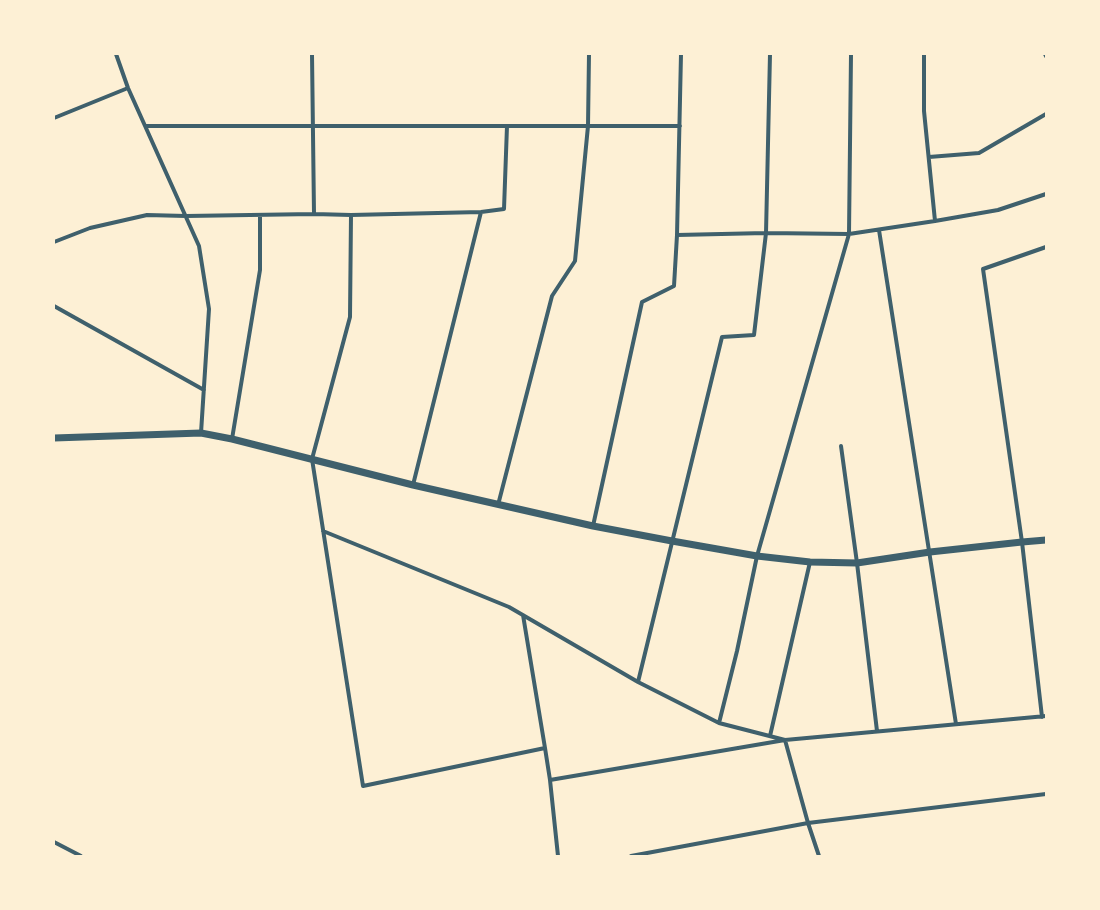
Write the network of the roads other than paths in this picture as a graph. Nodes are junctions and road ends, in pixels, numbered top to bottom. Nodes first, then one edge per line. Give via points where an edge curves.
1 (116, 54) edge
2 (312, 54) edge
3 (589, 54) edge
4 (681, 54) edge
5 (770, 54) edge
6 (851, 54) edge
7 (924, 54) edge
8 (128, 88) junction
9 (1046, 114) edge
10 (54, 118) edge
11 (145, 126) junction
12 (313, 126) junction
13 (507, 126) junction
14 (588, 126) junction
15 (680, 126) junction
16 (929, 157) junction
17 (1046, 194) edge
18 (481, 212) junction
19 (260, 214) junction
20 (314, 214) junction
21 (351, 215) junction
22 (186, 216) junction
23 (935, 221) junction
24 (879, 230) junction
25 (766, 233) junction
26 (677, 234) junction
27 (850, 234) junction
28 (54, 242) edge
29 (1046, 247) edge
30 (54, 306) edge
31 (204, 390) junction
32 (201, 433) junction
33 (54, 438) edge
34 (232, 439) junction
35 (841, 446) dead end
36 (312, 459) junction
37 (413, 485) junction
38 (498, 505) junction
39 (593, 526) junction
40 (323, 530) junction
41 (1046, 540) edge
42 (672, 542) junction
43 (1022, 542) junction
44 (930, 552) junction
45 (757, 556) junction
46 (810, 562) junction
47 (857, 563) junction
48 (524, 615) junction
49 (638, 682) junction
50 (1044, 717) edge
51 (719, 723) junction
52 (956, 724) junction
53 (877, 731) junction
54 (770, 736) junction
55 (785, 740) junction
56 (545, 748) junction
57 (550, 780) junction
58 (1046, 794) edge
59 (808, 823) junction
60 (54, 842) edge
61 (81, 856) edge
62 (558, 856) edge
63 (631, 856) edge
64 (819, 856) edge

1 - 8 street
2 - 12 street
3 - 14 street
4 - 15 street
5 - 25 street
6 - 27 street
7 - 16 street via 924,111
8 - 10 street
8 - 11 street
9 - 16 street via 979,153
11 - 12 street
11 - 22 street
12 - 13 street
12 - 20 street
13 - 14 street
13 - 18 street via 504,209
14 - 15 street
14 - 38 street via 575,260 552,296
15 - 26 street
16 - 23 street
17 - 23 street via 998,210
18 - 21 street
18 - 37 street
19 - 20 street
19 - 22 street
19 - 34 street via 260,270
20 - 21 street
21 - 36 street via 350,317
22 - 28 street via 147,215 90,228
22 - 31 street via 199,246 209,309
23 - 24 street
24 - 27 street
24 - 44 street
25 - 26 street
25 - 27 street
25 - 42 street via 754,335 722,337
26 - 39 street via 674,286 642,302
27 - 45 street
29 - 43 street via 983,269
30 - 31 street
31 - 32 street
32 - 33 street
32 - 34 street
34 - 36 street
35 - 47 street
36 - 37 street
36 - 40 street
37 - 38 street
38 - 39 street
39 - 42 street
40 - 48 street via 509,606
40 - 56 street via 363,786
41 - 43 street
42 - 45 street
42 - 49 street
43 - 44 street
43 - 50 street
44 - 47 street
44 - 52 street
45 - 46 street
45 - 51 street
46 - 47 street
46 - 54 street
47 - 53 street
48 - 49 street
48 - 56 street
49 - 51 street
50 - 52 street
51 - 54 street
52 - 53 street
53 - 55 street
54 - 55 street
55 - 57 street
55 - 59 street
56 - 57 street
57 - 62 street
58 - 59 street
59 - 63 street
59 - 64 street
60 - 61 street

